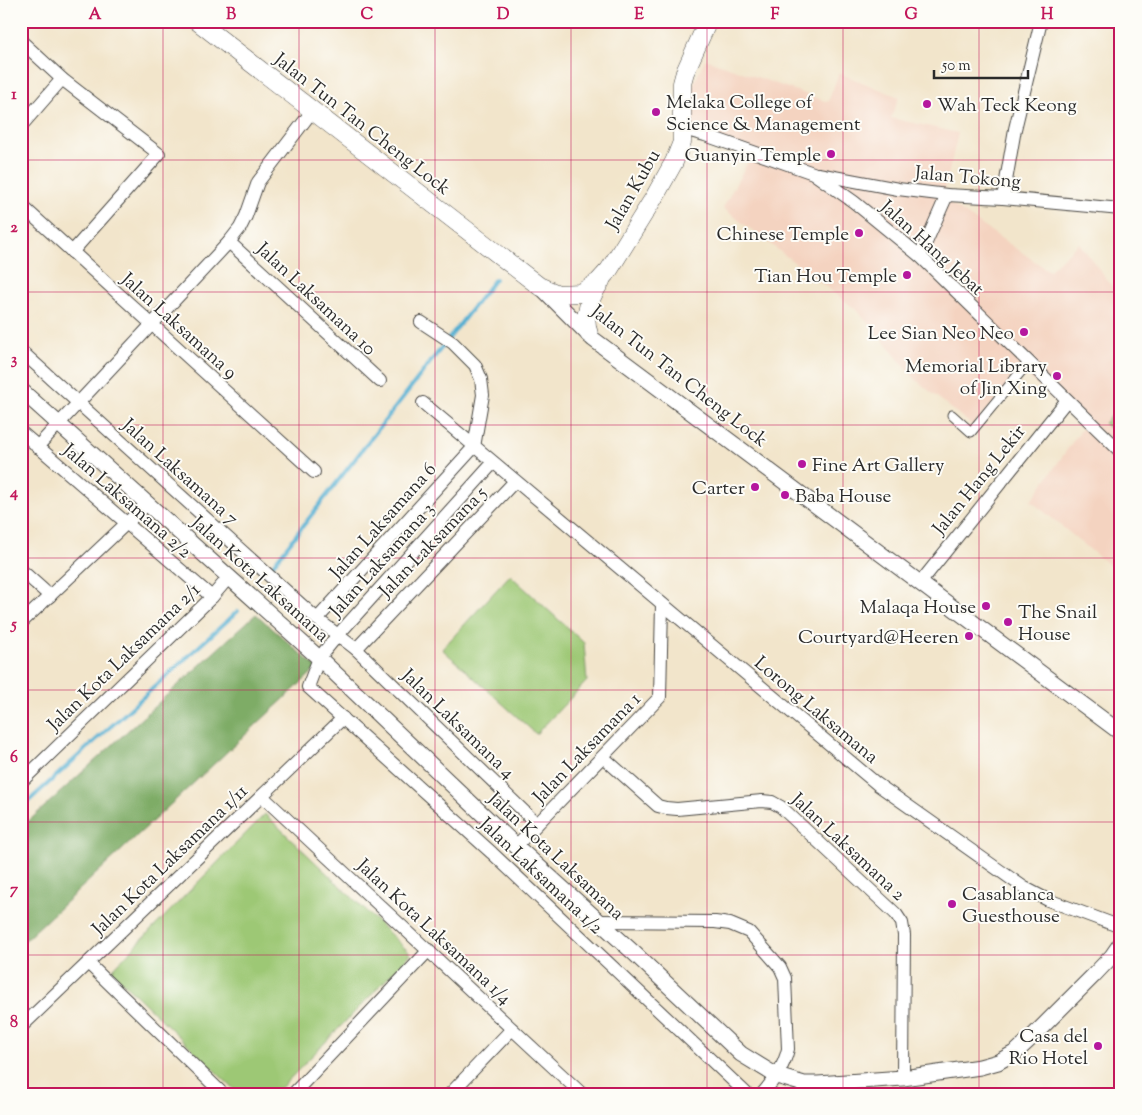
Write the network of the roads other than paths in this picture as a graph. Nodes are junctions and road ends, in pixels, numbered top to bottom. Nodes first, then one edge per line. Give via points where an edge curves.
1 (197, 21) edge
2 (708, 21) edge
3 (1041, 21) edge
4 (21, 41) edge
5 (62, 79) junction
6 (312, 110) junction
7 (21, 126) edge
8 (683, 129) junction
9 (812, 173) junction
10 (947, 195) junction
11 (1002, 198) junction
12 (21, 205) edge
13 (1121, 209) edge
14 (229, 242) junction
15 (72, 252) junction
16 (920, 256) junction
17 (606, 275) junction
18 (539, 286) junction
19 (421, 322) dead end
20 (151, 324) junction
21 (589, 334) junction
22 (21, 351) edge
23 (1028, 363) junction
24 (380, 381) dead end
25 (21, 390) edge
26 (1067, 400) junction
27 (78, 403) junction
28 (423, 403) dead end
29 (952, 416) dead end
30 (59, 424) junction
31 (21, 432) edge
32 (37, 446) junction
33 (474, 446) junction
34 (1121, 452) edge
35 (493, 463) junction
36 (314, 472) dead end
37 (515, 481) junction
38 (148, 504) junction
39 (128, 524) junction
40 (21, 570) edge
41 (229, 577) junction
42 (920, 583) junction
43 (50, 596) junction
44 (212, 597) junction
45 (662, 604) junction
46 (317, 619) junction
47 (21, 623) edge
48 (337, 636) junction
49 (356, 649) junction
50 (320, 658) junction
51 (308, 687) joint
52 (342, 718) junction
53 (1121, 733) edge
54 (603, 756) junction
55 (21, 782) edge
56 (262, 796) junction
57 (537, 824) junction
58 (516, 846) junction
59 (597, 921) junction
60 (1121, 926) edge
61 (1121, 943) edge
62 (428, 950) junction
63 (88, 963) junction
64 (21, 1027) edge
65 (512, 1029) junction
66 (777, 1076) junction
67 (903, 1078) junction
68 (223, 1094) edge
69 (292, 1094) edge
70 (450, 1094) edge
71 (582, 1094) edge
72 (747, 1094) edge
73 (762, 1094) edge

1 - 6 main road, Jalan Tun Tan Cheng Lock
2 - 8 main road, Jalan Kubu via 682,83
3 - 11 street via 1014,129
4 - 5 street
5 - 7 street
5 - 15 street via 160,154
6 - 14 street via 258,182 246,216
6 - 18 main road, Jalan Tun Tan Cheng Lock
8 - 9 street, Jalan Hang Jebat
8 - 17 main road, Jalan Kubu via 674,162
9 - 10 street, Jalan Tokong
9 - 16 street, Jalan Hang Jebat via 854,202
10 - 11 street, Jalan Tokong
10 - 16 street
11 - 13 street, Jalan Tokong
12 - 15 street, Jalan Laksamana 9
14 - 20 street
14 - 24 street, Jalan Laksamana 10
15 - 20 street, Jalan Laksamana 9
16 - 23 street, Jalan Hang Jebat
17 - 18 main road, Jalan Kubu via 580,293 558,294
17 - 21 main road via 596,288 587,310
18 - 21 street, Jalan Tun Tan Cheng Lock
19 - 33 street via 453,343 475,365 481,379 483,395
20 - 27 street
20 - 36 street, Jalan Laksamana 9
21 - 42 street, Jalan Tun Tan Cheng Lock
22 - 27 street, Jalan Laksamana 7
23 - 26 street, Jalan Hang Jebat
23 - 29 street via 971,432
25 - 30 street, Jalan Kota Laksamana
26 - 34 street, Jalan Hang Jebat
26 - 42 street, Jalan Hang Lekir
27 - 30 street
27 - 46 street, Jalan Laksamana 7
28 - 33 street, Lorong Laksamana
30 - 32 street
30 - 38 street, Jalan Kota Laksamana
31 - 32 street, Jalan Laksamana 2/2
32 - 39 street, Jalan Laksamana 2/2
33 - 35 street, Lorong Laksamana
33 - 46 street, Jalan Laksamana 6
35 - 37 street, Lorong Laksamana
35 - 48 street, Jalan Laksamana 3
37 - 45 street, Lorong Laksamana
37 - 49 street, Jalan Laksamana 5
38 - 39 street
38 - 41 street, Jalan Kota Laksamana
39 - 43 street
39 - 44 street, Jalan Laksamana 2/2
40 - 43 street
41 - 44 street, Jalan Kota Laksamana 2/1
41 - 50 street, Jalan Kota Laksamana
42 - 53 street, Jalan Tun Tan Cheng Lock
43 - 47 street
44 - 55 street, Jalan Kota Laksamana 2/1
45 - 54 street, Jalan Laksamana 1 via 660,697
45 - 60 street, Lorong Laksamana via 877,784 1023,887 1048,900
46 - 48 street, Jalan Laksamana 7
48 - 49 street, Jalan Laksamana 4
48 - 50 street, Jalan Laksamana 3
49 - 57 street, Jalan Laksamana 4
50 - 51 street, Jalan Laksamana 3
50 - 58 street, Jalan Kota Laksamana
51 - 52 street, Jalan Laksamana 1/2
52 - 56 street, Jalan Kota Laksamana 1/11
52 - 72 street, Jalan Laksamana 1/2 via 492,853
54 - 57 street, Jalan Laksamana 1
54 - 67 street, Jalan Laksamana 2 via 658,806 677,809 772,802 896,914 904,935
56 - 62 street, Jalan Kota Laksamana 1/4
56 - 63 street, Jalan Kota Laksamana 1/11
57 - 58 street, Jalan Laksamana 1
58 - 59 street, Jalan Kota Laksamana
59 - 66 street, Jalan Kota Laksamana via 741,1054
59 - 66 street via 715,922 749,932 780,967 785,978 788,1049
61 - 67 street, Jalan Kota Laksamana via 1093,976 1016,1052 980,1067
62 - 65 street, Jalan Kota Laksamana 1/4
62 - 69 street
63 - 64 street, Jalan Kota Laksamana 1/11
63 - 68 street
65 - 70 street
65 - 71 street, Jalan Kota Laksamana 1/4
66 - 67 street, Jalan Kota Laksamana via 804,1084
66 - 73 street

